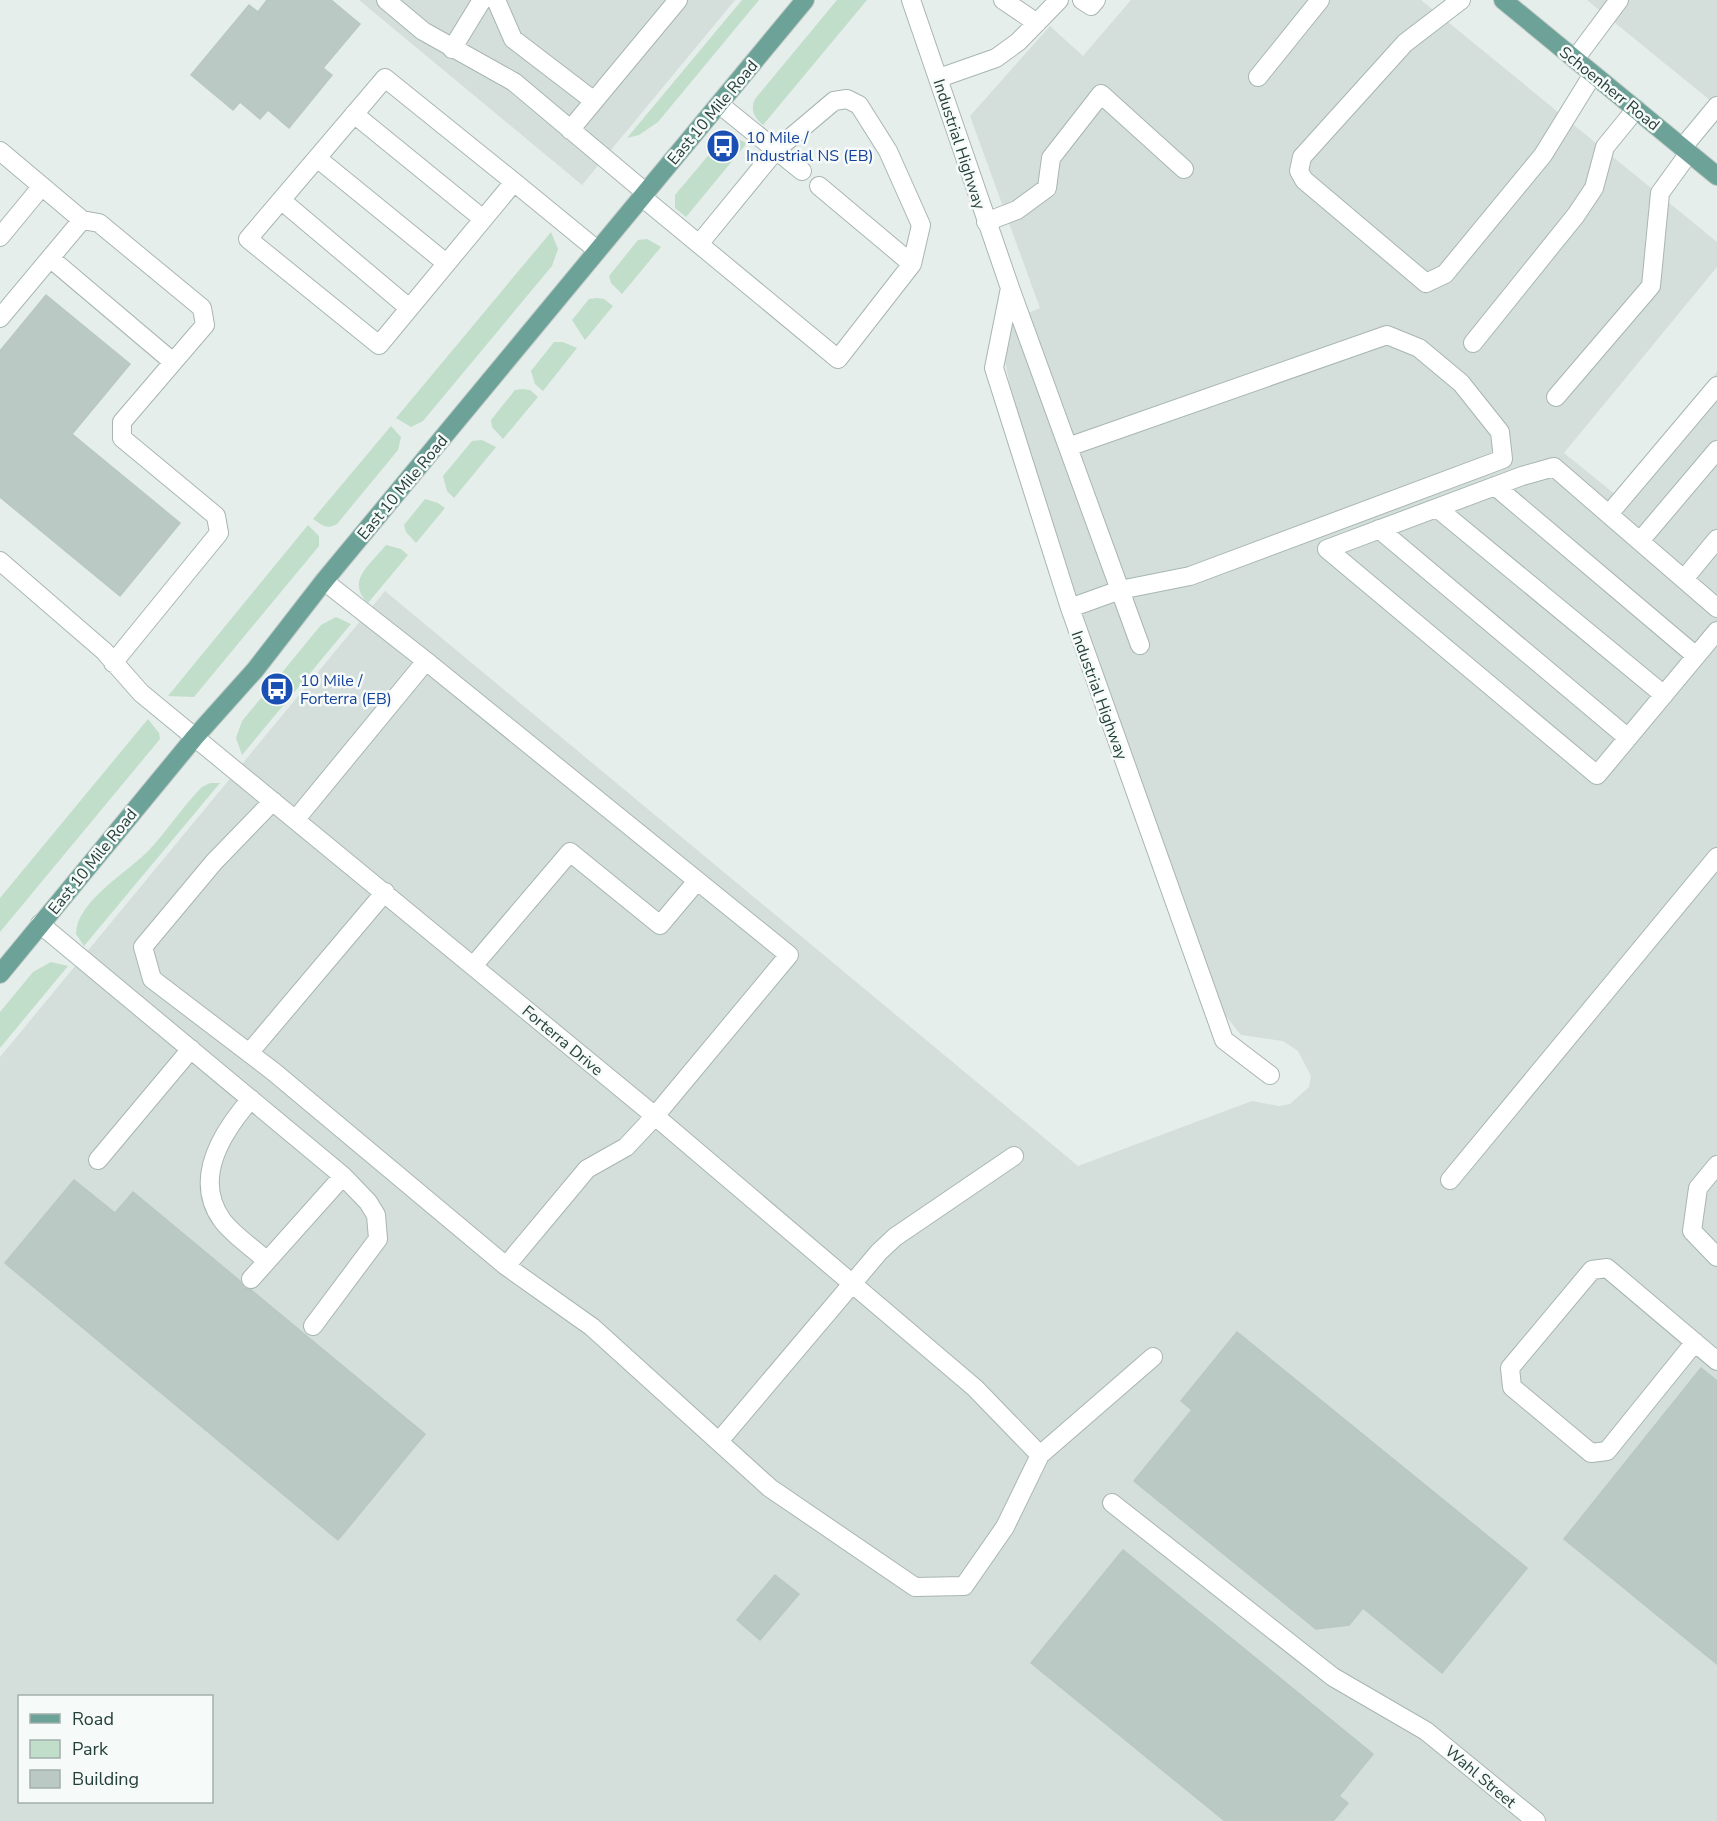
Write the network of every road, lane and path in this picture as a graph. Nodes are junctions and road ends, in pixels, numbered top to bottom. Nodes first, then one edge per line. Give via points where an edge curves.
1 (482, 0) edge
2 (496, 0) edge
3 (678, 0) edge
4 (805, 0) edge
5 (910, 0) edge
6 (1003, 0) edge
7 (1059, 0) edge
8 (1082, 0) edge
9 (1096, 0) edge
10 (1320, 0) edge
11 (1461, 0) edge
12 (1503, 0) edge
13 (1618, 0) edge
14 (396, 3) edge
15 (1037, 23) junction
16 (452, 49) junction
17 (1575, 59) junction
18 (1593, 74) junction
19 (1258, 77) dead end
20 (939, 78) junction
21 (594, 101) junction
22 (719, 104) junction
23 (1717, 106) edge
24 (1636, 109) junction
25 (354, 114) junction
26 (570, 130) junction
27 (776, 150) junction
28 (1686, 150) junction
29 (0, 152) edge
30 (317, 158) junction
31 (1184, 169) dead end
32 (802, 171) dead end
33 (1717, 176) edge
34 (514, 182) junction
35 (42, 186) junction
36 (819, 186) dead end
37 (643, 195) junction
38 (281, 200) junction
39 (483, 219) junction
40 (82, 220) junction
41 (986, 222) junction
42 (0, 237) edge
43 (699, 244) junction
44 (597, 250) junction
45 (50, 258) junction
46 (446, 264) junction
47 (912, 264) junction
48 (1010, 288) junction
49 (409, 308) junction
50 (0, 318) edge
51 (1473, 343) dead end
52 (173, 362) junction
53 (1717, 386) edge
54 (1556, 397) dead end
55 (1068, 447) junction
56 (1717, 450) edge
57 (1495, 486) junction
58 (1437, 508) junction
59 (1609, 514) junction
60 (1379, 530) junction
61 (1717, 539) edge
62 (1640, 541) junction
63 (0, 561) edge
64 (1683, 579) junction
65 (324, 581) junction
66 (1120, 590) junction
67 (1070, 608) junction
68 (1717, 608) edge
69 (1717, 630) edge
70 (1140, 645) dead end
71 (1696, 656) junction
72 (426, 661) junction
73 (113, 663) junction
74 (1664, 695) junction
75 (195, 736) junction
76 (1628, 738) junction
77 (273, 801) junction
78 (296, 819) junction
79 (1717, 857) edge
80 (697, 881) junction
81 (385, 892) junction
82 (40, 924) junction
83 (474, 966) junction
84 (0, 974) edge
85 (191, 1049) junction
86 (249, 1053) junction
87 (1270, 1075) dead end
88 (251, 1099) junction
89 (655, 1116) junction
90 (1014, 1156) dead end
91 (99, 1160) dead end
92 (1717, 1164) edge
93 (343, 1176) junction
94 (1450, 1180) dead end
95 (1717, 1257) edge
96 (267, 1261) junction
97 (506, 1266) junction
98 (251, 1279) dead end
99 (850, 1282) junction
100 (313, 1326) dead end
101 (1695, 1342) junction
102 (1153, 1357) dead end
103 (1717, 1361) edge
104 (720, 1440) junction
105 (1040, 1455) junction
106 (1112, 1503) dead end
107 (1536, 1821) edge

1 - 16 street
2 - 21 street via 513,39
3 - 21 street
4 - 22 main road, East 10 Mile Road
5 - 20 street, Industrial Highway
6 - 15 street
7 - 15 street
8 - 9 street via 1091,6
10 - 19 street
11 - 18 street via 1405,43 1302,158 1299,171 1304,180 1426,283 1445,274 1543,155
12 - 17 main road, Schoenherr Road
13 - 17 street
14 - 16 street via 423,31
15 - 20 street via 996,58
16 - 26 street via 514,82
17 - 18 main road, Schoenherr Road
18 - 24 main road, Schoenherr Road
20 - 41 street, Industrial Highway
21 - 26 street
22 - 27 street
22 - 37 main road, East 10 Mile Road
23 - 28 street
24 - 28 main road, Schoenherr Road
24 - 51 street via 1605,147 1594,188 1576,215
25 - 30 street
25 - 34 street via 385,78
25 - 39 street
26 - 37 street
27 - 32 street
27 - 43 street
27 - 47 street via 834,101 847,99 859,105 888,151 921,225
28 - 33 main road, Schoenherr Road
28 - 54 street via 1660,193 1651,286
29 - 35 street
30 - 38 street
30 - 46 street
31 - 41 street via 1101,94 1052,158 1047,188 1017,210
34 - 39 street
34 - 44 street
35 - 40 street
35 - 42 street
36 - 47 street
37 - 43 street
37 - 44 main road, East 10 Mile Road
38 - 49 street
38 - 49 street via 248,239 379,345
39 - 46 street
40 - 45 street
40 - 52 street via 99,223 202,308 205,325
41 - 48 street, Industrial Highway
43 - 47 street via 838,359
44 - 65 main road, East 10 Mile Road
45 - 50 street
45 - 52 street
46 - 49 street
48 - 55 street, Industrial Highway
48 - 67 street, Industrial Highway via 994,368
52 - 73 street via 122,422 122,438 216,516 219,532
53 - 59 street
55 - 66 street, Industrial Highway
55 - 66 street via 1387,335 1419,348 1461,383 1500,432 1503,459 1190,576
56 - 62 street
57 - 58 street
57 - 59 street via 1554,467
57 - 71 street
58 - 60 street
58 - 74 street
59 - 62 street
60 - 76 street
60 - 76 street via 1327,549 1597,775
61 - 64 street
62 - 64 street
63 - 73 street, Forterra Drive
64 - 68 street
65 - 72 street
65 - 75 main road, East 10 Mile Road via 255,670
66 - 67 street
66 - 70 street, Industrial Highway
67 - 87 street, Industrial Highway via 1224,1040
69 - 71 street
71 - 74 street
72 - 78 street
72 - 80 street
73 - 75 street, Forterra Drive via 141,693
74 - 76 street
75 - 77 street, Forterra Drive
75 - 82 main road, East 10 Mile Road
77 - 78 street, Forterra Drive
77 - 86 street via 214,862 143,947 152,979
78 - 81 street, Forterra Drive
79 - 94 street
80 - 83 street via 660,924 570,852
80 - 89 street via 789,955
81 - 83 street, Forterra Drive
81 - 86 street
82 - 84 main road, East 10 Mile Road
82 - 85 street
83 - 89 street, Forterra Drive
85 - 88 street
85 - 91 street
86 - 97 street
88 - 93 street
88 - 96 street via 229,1125 216,1149 209,1185 222,1220
89 - 97 street via 626,1147 587,1169
89 - 99 street, Forterra Drive
90 - 99 street via 895,1237
92 - 95 street via 1698,1188 1692,1232
93 - 96 street
93 - 100 street via 376,1215 378,1239
96 - 98 street
97 - 104 street via 592,1327
99 - 104 street
99 - 105 street, Forterra Drive via 975,1388
101 - 101 street via 1606,1268 1592,1270 1510,1368 1512,1387 1591,1453 1607,1451
101 - 103 street
102 - 105 street
104 - 105 street via 770,1488 915,1587 964,1586 1005,1527
106 - 107 street, Wahl Street via 1333,1677 1426,1731

